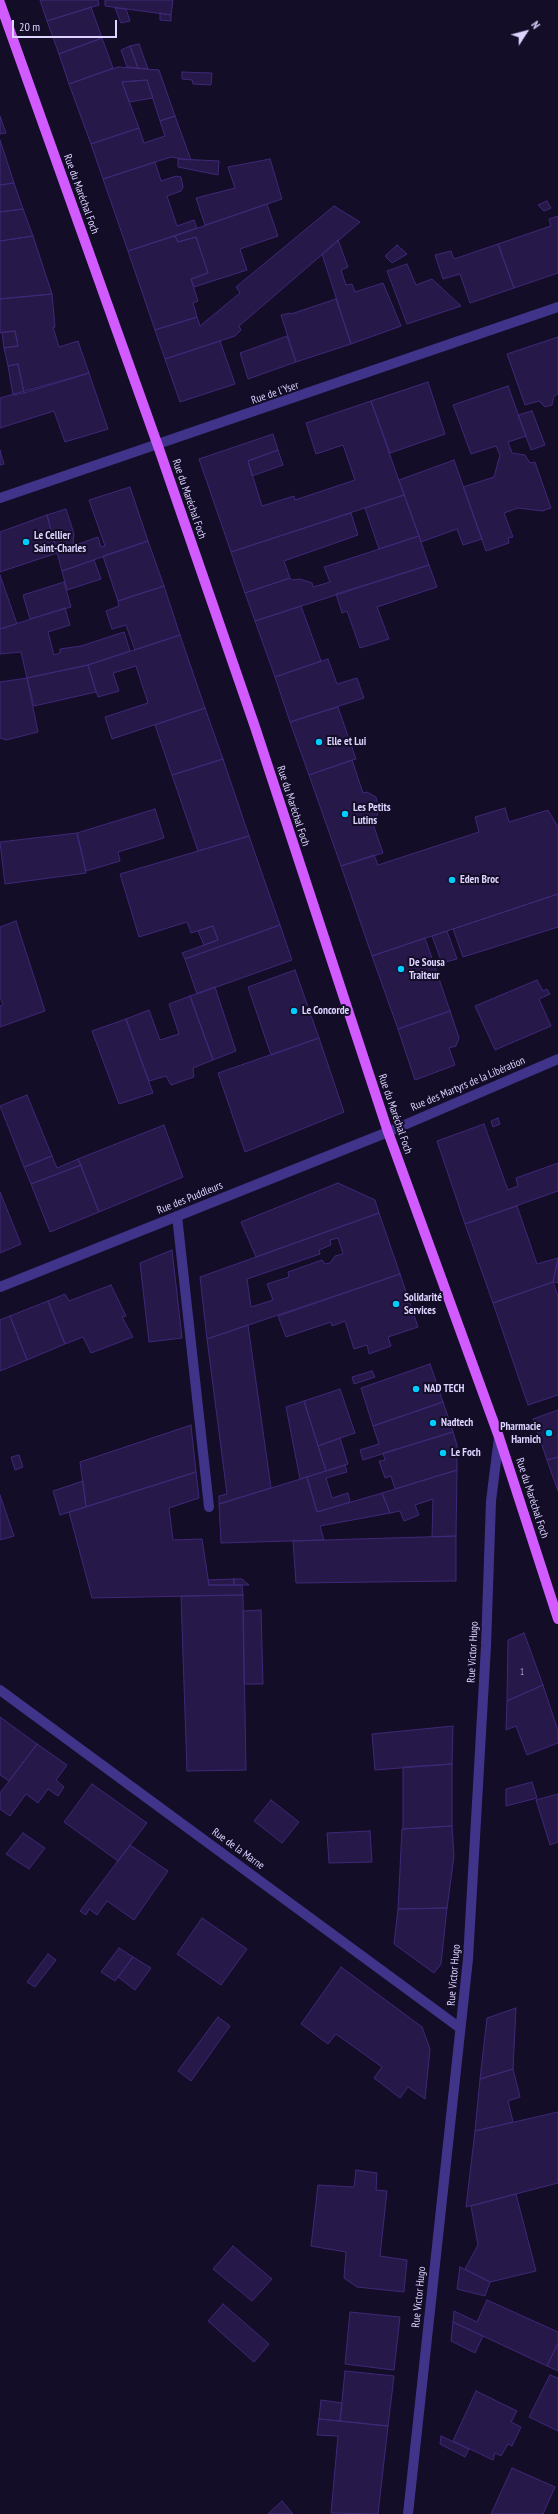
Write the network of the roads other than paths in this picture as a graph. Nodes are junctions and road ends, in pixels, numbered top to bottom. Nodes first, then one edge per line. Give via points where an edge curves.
1 (0, 3) edge
2 (558, 307) edge
3 (158, 446) junction
4 (0, 498) edge
5 (558, 1059) edge
6 (388, 1132) junction
7 (177, 1216) junction
8 (0, 1287) edge
9 (499, 1437) junction
10 (209, 1507) dead end
11 (558, 1619) edge
12 (0, 1690) edge
13 (460, 2028) junction
14 (408, 2514) edge

1 - 3 main road, Rue du Maréchal Foch
2 - 3 street, Rue de l'Yser
3 - 4 street, Rue de l'Yser
3 - 6 main road, Rue du Maréchal Foch
5 - 6 street, Rue des Martyrs de la Libération
6 - 7 street, Rue des Puddleurs
6 - 9 main road, Rue du Maréchal Foch
7 - 8 street, Rue des Puddleurs
7 - 10 street
9 - 11 main road, Rue du Maréchal Foch
9 - 13 street, Rue Victor Hugo via 491,1501 486,1646 468,1959
12 - 13 street, Rue de la Marne
13 - 14 street, Rue Victor Hugo

